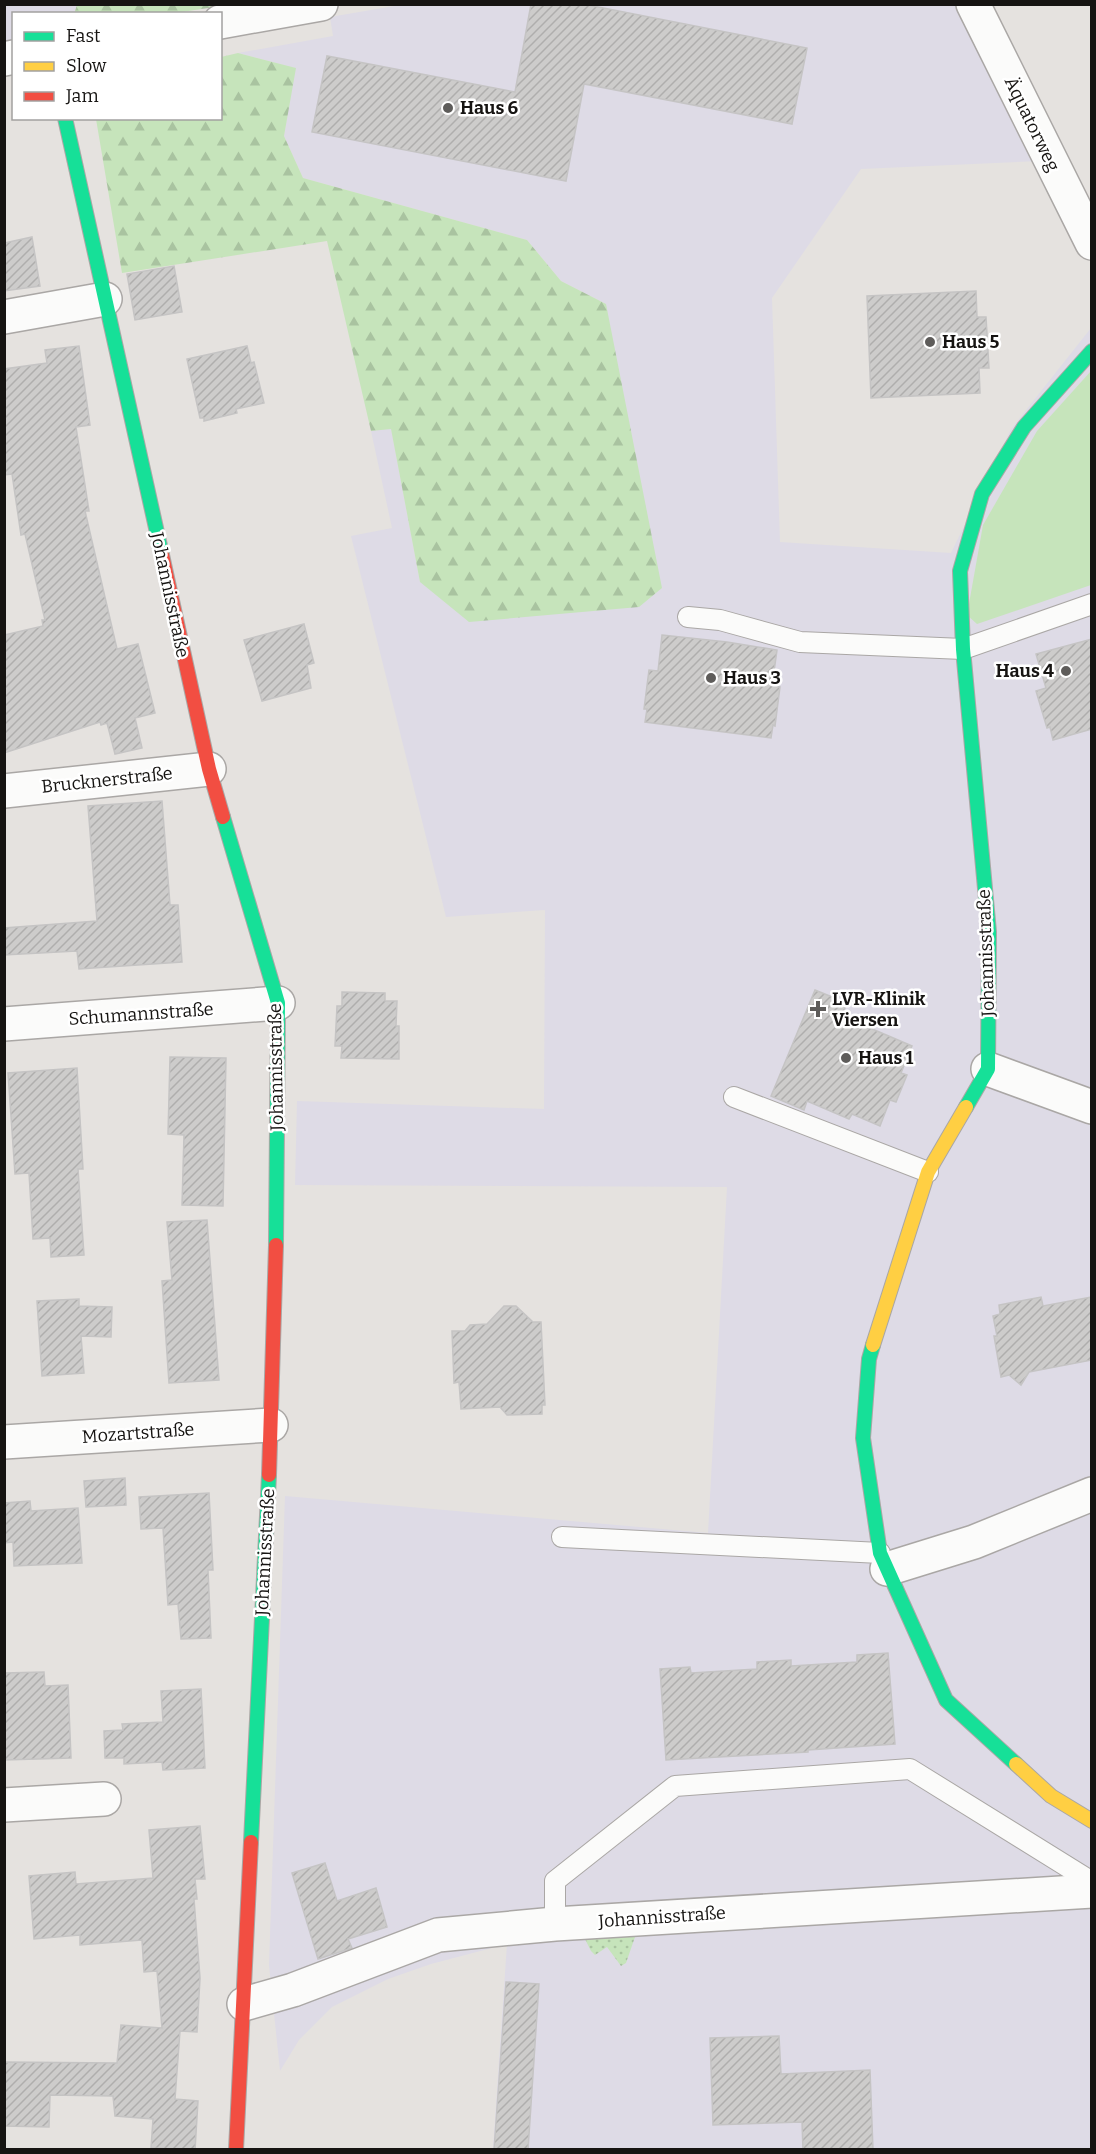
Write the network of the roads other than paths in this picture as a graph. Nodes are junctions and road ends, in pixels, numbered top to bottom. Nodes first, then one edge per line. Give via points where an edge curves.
1 (321, 4) edge
2 (973, 4) edge
3 (222, 22) edge
4 (65, 120) edge
5 (1092, 243) edge
6 (105, 299) junction
7 (4, 316) edge
8 (1092, 351) edge
9 (1092, 604) edge
10 (688, 617) dead end
11 (963, 649) junction
12 (208, 769) junction
13 (4, 791) edge
14 (278, 1004) junction
15 (4, 1024) edge
16 (988, 1069) junction
17 (734, 1097) dead end
18 (1092, 1107) edge
19 (928, 1172) junction
20 (271, 1425) junction
21 (4, 1442) edge
22 (1092, 1494) edge
23 (562, 1537) dead end
24 (884, 1561) junction
25 (104, 1799) dead end
26 (4, 1805) edge
27 (1092, 1821) edge
28 (1092, 1882) edge
29 (1092, 1891) edge
30 (555, 1924) junction
31 (244, 2004) junction
32 (236, 2150) edge

1 - 3 street
2 - 5 street, Äquatorweg
4 - 6 street, Johannisstraße
6 - 7 street
6 - 12 street, Johannisstraße
8 - 11 street, Johannisstraße via 1024,427 982,494 960,571
9 - 11 lane
10 - 11 lane via 720,620 801,642
11 - 16 street, Johannisstraße via 988,932
12 - 13 street, Brucknerstraße
12 - 14 street, Johannisstraße
14 - 15 street, Schumannstraße
14 - 20 street, Johannisstraße
16 - 18 street
16 - 19 street
17 - 19 lane
19 - 24 street via 869,1359 863,1438
20 - 21 street, Mozartstraße
20 - 31 street, Johannisstraße
22 - 24 street via 974,1542
23 - 24 lane
24 - 27 street via 946,1700 1051,1796
25 - 26 street
28 - 30 lane via 910,1769 675,1786 555,1881
29 - 30 street, Johannisstraße
30 - 31 street, Johannisstraße via 438,1935 293,1990
31 - 32 street, Johannisstraße

